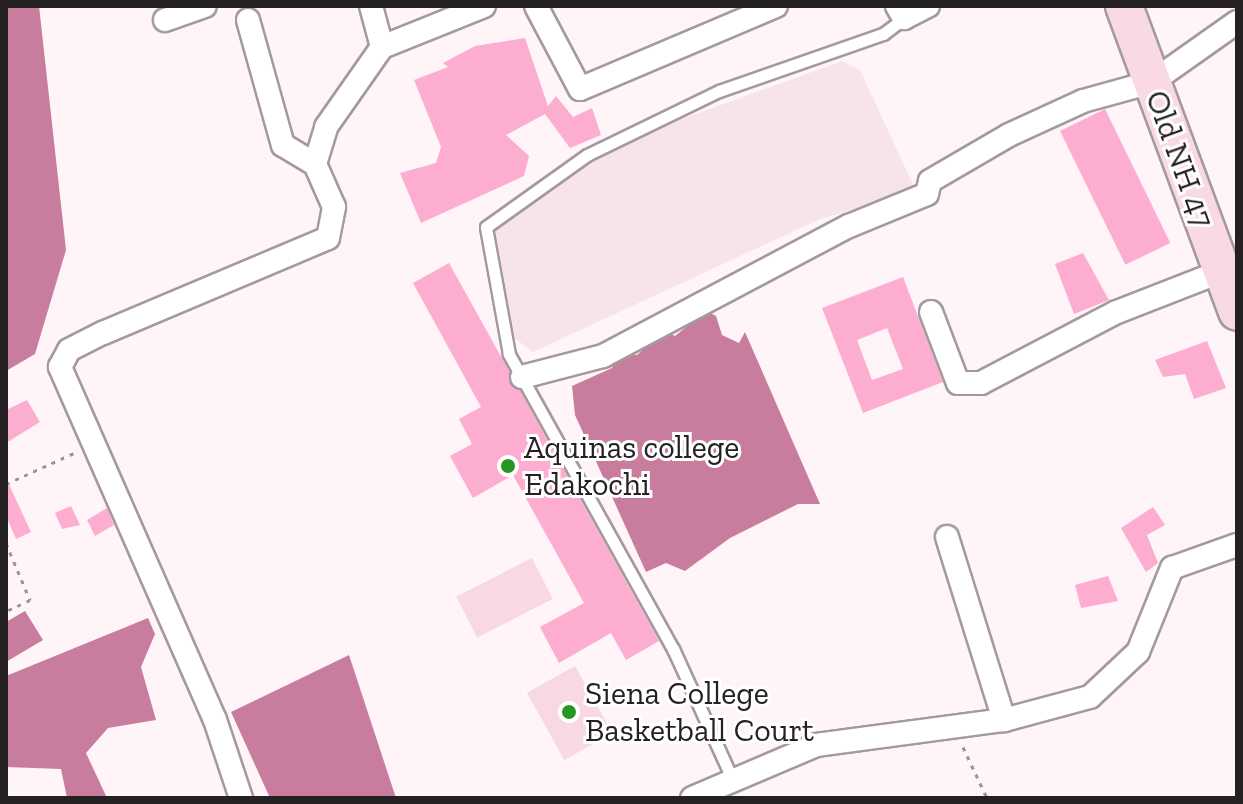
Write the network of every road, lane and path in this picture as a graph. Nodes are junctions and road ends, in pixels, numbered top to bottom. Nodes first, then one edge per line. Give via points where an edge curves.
1 (205, 6) edge
2 (371, 6) edge
3 (484, 6) edge
4 (536, 6) edge
5 (776, 6) edge
6 (928, 6) edge
7 (1124, 6) edge
8 (900, 12) edge
9 (165, 20) dead end
10 (248, 20) dead end
11 (1237, 22) edge
12 (382, 47) junction
13 (1152, 82) junction
14 (315, 164) junction
15 (1222, 271) junction
16 (931, 312) dead end
17 (1237, 312) edge
18 (522, 377) junction
19 (92, 445) junction
20 (6, 484) edge
21 (947, 537) dead end
22 (6, 543) edge
23 (1237, 545) edge
24 (6, 611) edge
25 (1004, 720) junction
26 (953, 726) junction
27 (731, 776) junction
28 (241, 798) edge
29 (692, 798) edge
30 (987, 798) edge

1 - 9 street
2 - 12 street
3 - 12 street
4 - 5 street via 580,89
6 - 8 street
7 - 13 main road, Old NH 47
8 - 18 lane via 883,34 719,91 600,148 500,213 486,227 487,246 509,354
10 - 14 street via 283,145
11 - 13 street
12 - 14 street via 326,127
13 - 15 main road, Old NH 47
13 - 18 street via 1083,101 1009,135 930,181 927,194 849,226 603,356
14 - 19 street via 334,207 328,238 69,350 60,367
15 - 16 street via 1117,312 981,383 958,383
15 - 17 main road, Old NH 47
18 - 27 lane via 673,649
19 - 20 path
19 - 28 street via 215,720
21 - 25 street
22 - 24 path via 30,600
23 - 25 street via 1172,568 1138,652 1090,697
25 - 26 street
26 - 27 street via 816,745
26 - 30 path
27 - 29 street

